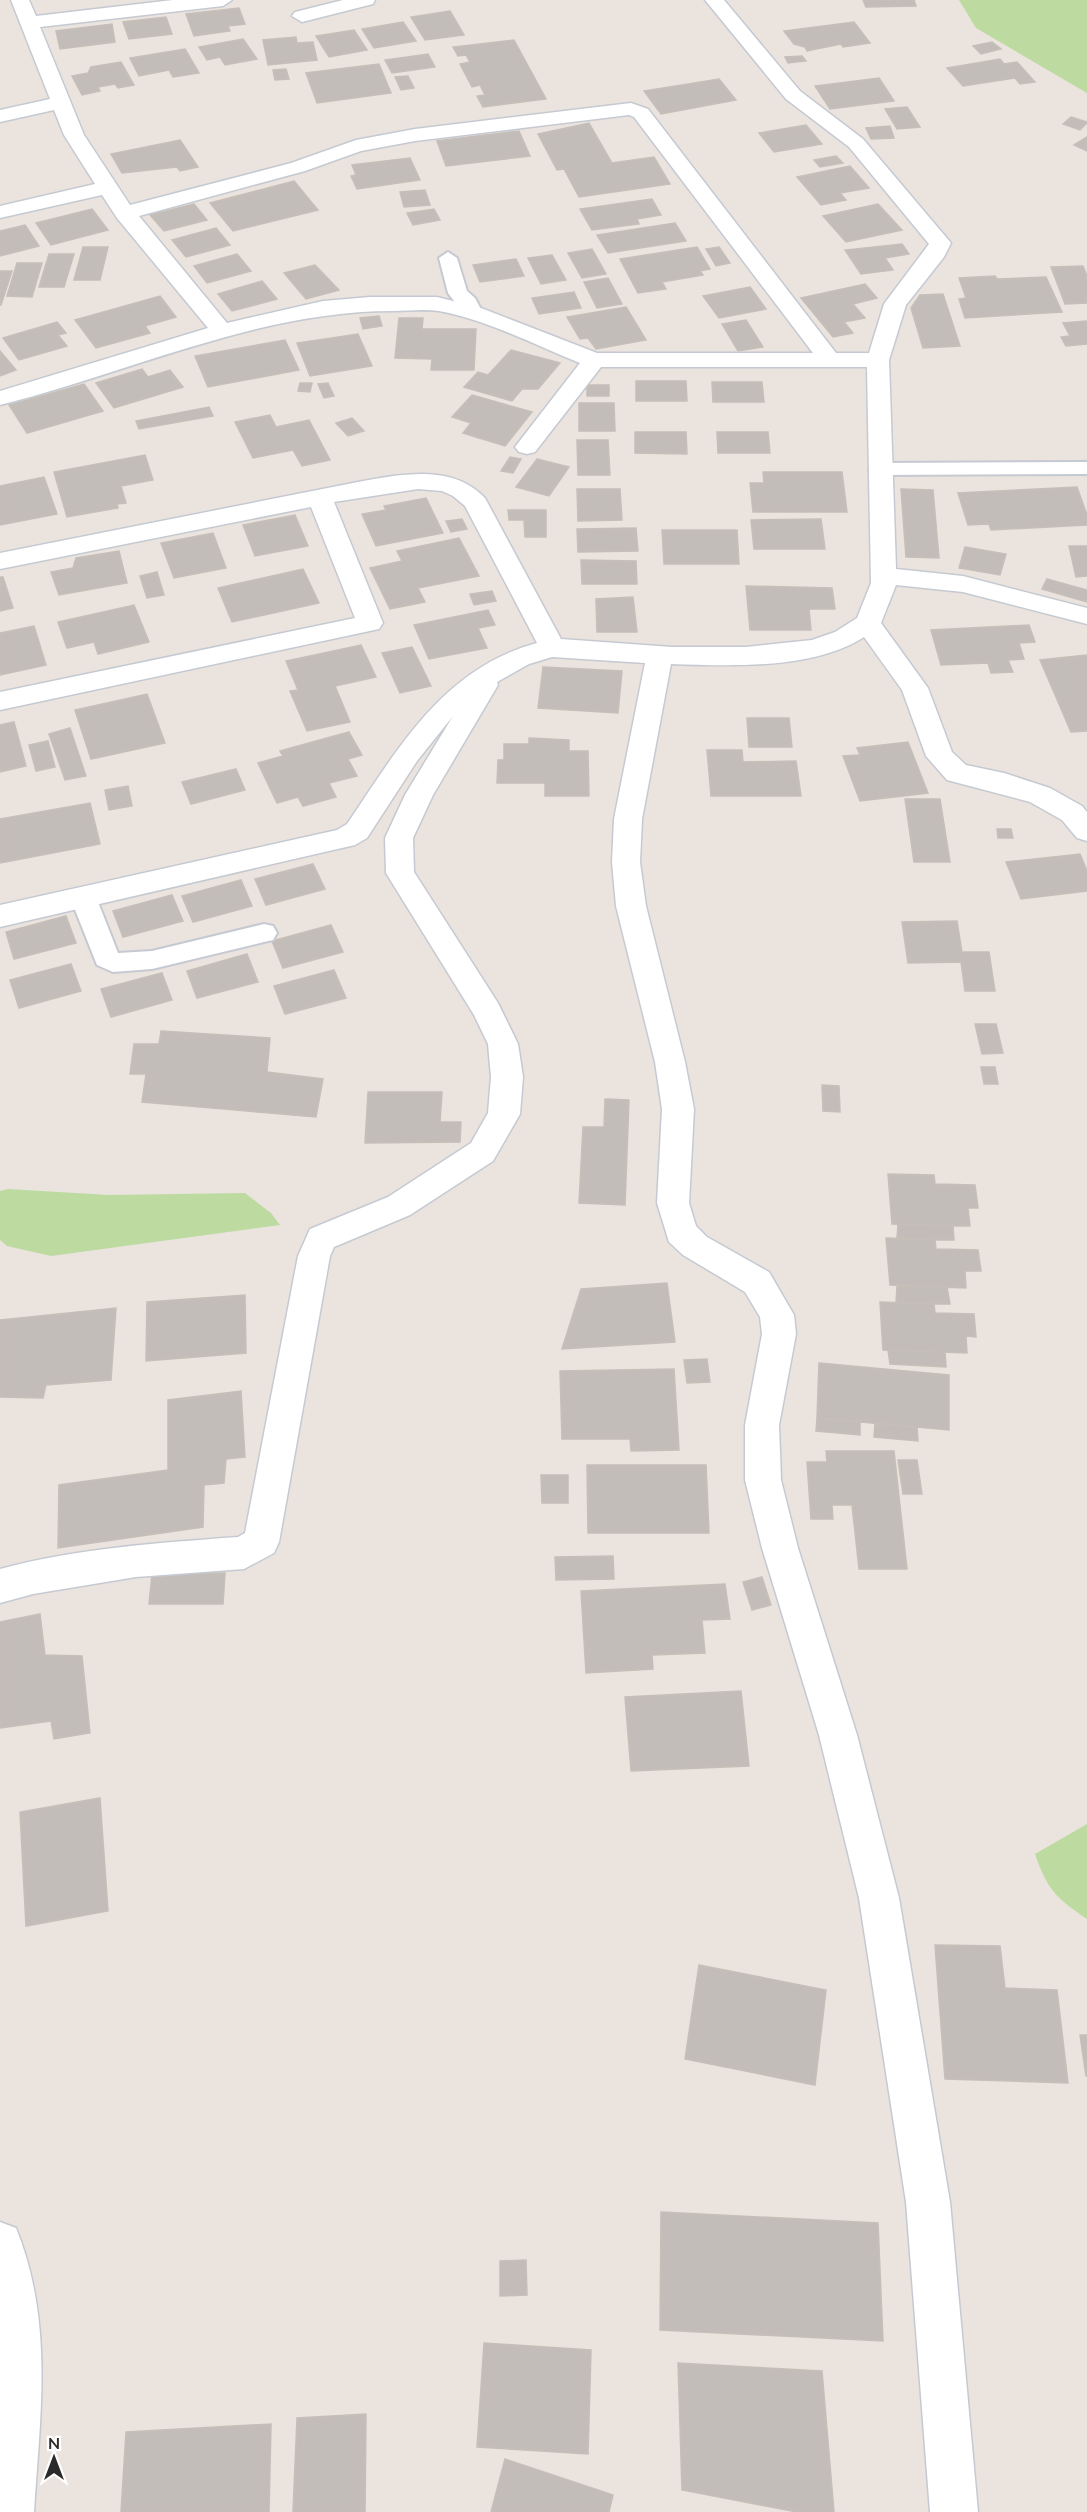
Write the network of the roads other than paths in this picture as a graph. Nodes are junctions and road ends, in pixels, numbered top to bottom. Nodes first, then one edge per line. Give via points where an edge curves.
1 (20, 0) edge
2 (223, 0) edge
3 (366, 0) edge
4 (714, 0) edge
5 (302, 16) dead end
6 (31, 22) junction
7 (60, 103) junction
8 (0, 116) edge
9 (108, 187) junction
10 (0, 212) edge
11 (125, 213) junction
12 (448, 258) dead end
13 (473, 313) junction
14 (222, 331) junction
15 (829, 359) junction
16 (594, 360) junction
17 (878, 360) junction
18 (0, 398) edge
19 (527, 447) dead end
20 (1087, 468) edge
21 (879, 469) junction
22 (320, 498) junction
23 (0, 561) edge
24 (884, 576) junction
25 (1087, 616) edge
26 (867, 623) junction
27 (553, 648) junction
28 (660, 655) junction
29 (490, 676) junction
30 (0, 701) edge
31 (1087, 831) edge
32 (83, 897) junction
33 (0, 916) edge
34 (264, 933) dead end
35 (0, 1586) edge
36 (0, 2244) edge
37 (10, 2512) edge
38 (954, 2512) edge

1 - 6 street
2 - 6 street
3 - 5 street
4 - 17 street via 793,95 856,143 940,243 895,304
6 - 7 street
7 - 8 street
7 - 9 street via 74,135
9 - 10 street
9 - 11 street
11 - 14 street
11 - 15 street via 298,167 356,146 415,135 631,109 641,113
12 - 13 lane via 458,293
13 - 14 street via 437,304 370,304 323,308
13 - 16 street
14 - 18 street
15 - 16 street
15 - 17 street
16 - 19 street
17 - 21 street
20 - 21 lane
21 - 24 street
22 - 23 street
22 - 27 street via 412,482 445,484 468,493 489,523
22 - 30 street via 370,623
24 - 25 street via 963,584
24 - 26 street via 879,601
26 - 28 street via 853,634 817,649 788,654
26 - 31 street via 915,688 940,756 957,773 1040,795 1072,813
27 - 28 street
27 - 29 street via 533,652
28 - 38 street via 628,819 626,862 631,906 678,1109 673,1203 681,1233 757,1282 777,1315 779,1334 762,1425 763,1480 838,1735 879,1898 928,2202
29 - 32 street via 440,713 357,831 345,838
29 - 35 street via 419,795 399,838 400,873 487,1011 503,1044 507,1077 504,1114 482,1152 399,1206 322,1238 314,1256 261,1542 244,1553 136,1561
32 - 33 street
32 - 34 lane via 106,958 113,963 152,960
36 - 37 street via 15,2312 21,2371

